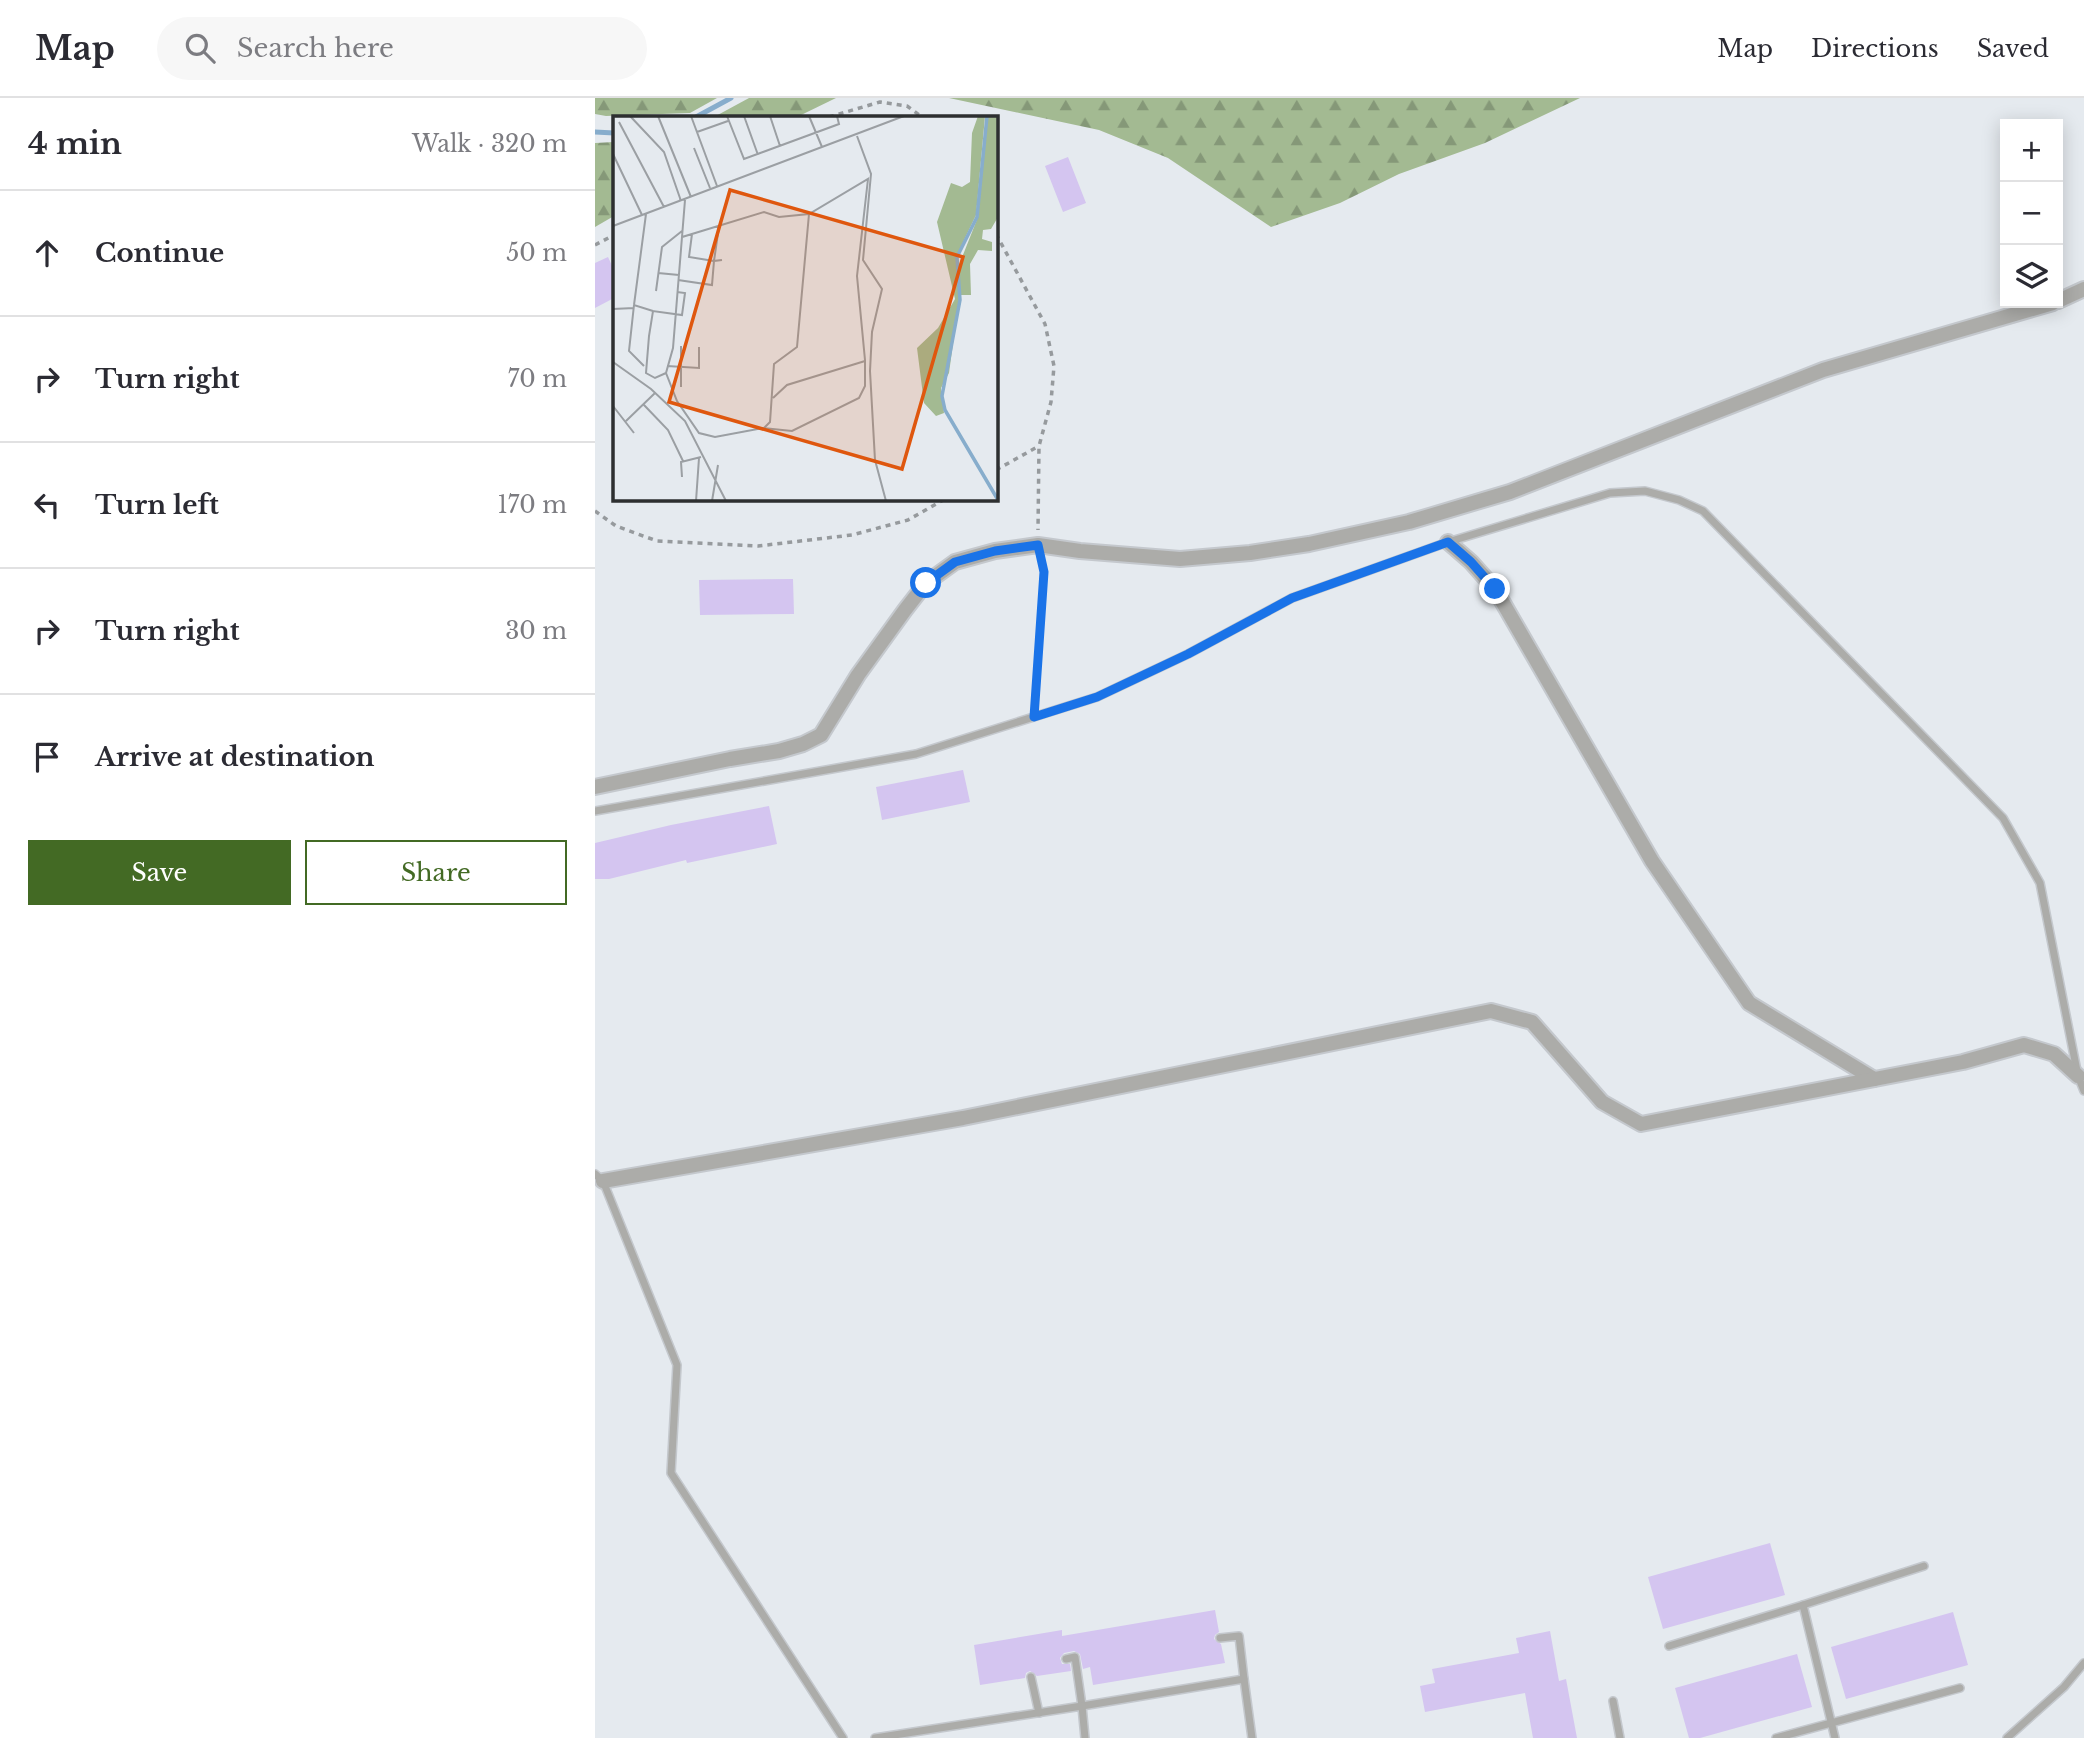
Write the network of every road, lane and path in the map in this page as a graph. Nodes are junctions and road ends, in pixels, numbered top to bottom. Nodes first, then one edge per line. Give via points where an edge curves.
1 (832, 116) edge
2 (921, 116) edge
3 (613, 236) edge
4 (997, 236) edge
5 (595, 245) edge
6 (2084, 289) edge
7 (2063, 299) edge
8 (2036, 308) edge
9 (1039, 446) junction
10 (997, 469) edge
11 (943, 500) edge
12 (595, 511) edge
13 (1448, 542) junction
14 (1038, 545) junction
15 (1034, 717) junction
16 (595, 787) edge
17 (595, 811) edge
18 (2078, 1076) junction
19 (1874, 1079) junction
20 (2084, 1091) edge
21 (599, 1177) edge
22 (1924, 1566) dead end
23 (1803, 1605) junction
24 (1220, 1638) dead end
25 (1669, 1646) dead end
26 (1066, 1659) dead end
27 (2084, 1663) edge
28 (1031, 1677) dead end
29 (1244, 1679) junction
30 (1960, 1689) dead end
31 (1613, 1701) dead end
32 (1082, 1706) junction
33 (1039, 1713) junction
34 (1831, 1722) junction
35 (843, 1738) edge
36 (875, 1738) edge
37 (1085, 1738) edge
38 (1252, 1738) edge
39 (1620, 1738) edge
40 (1776, 1738) edge
41 (1835, 1738) edge
42 (2007, 1738) edge

1 - 2 path via 880,102 907,106
3 - 5 path
4 - 9 path via 1045,324 1054,366 1051,402
6 - 7 street
8 - 14 street via 1823,370 1510,492 1409,522 1309,544 1180,559
9 - 10 path
9 - 14 path
11 - 12 path via 908,520 852,535 758,547 657,541 617,526
13 - 15 lane via 1292,598 1097,697
13 - 18 lane via 1610,493 1645,491 1703,511 2003,818 2040,883
13 - 19 street via 1495,589 1652,861 1749,1003
14 - 15 path via 1044,572
14 - 16 street via 955,562 926,583 858,675 821,735 779,751
15 - 17 lane via 916,754
18 - 19 street via 2055,1054 2024,1045
18 - 20 lane
19 - 21 street via 1641,1124 1602,1102 1532,1022 1491,1011 963,1118
21 - 35 lane via 677,1365 671,1473
22 - 23 lane
23 - 25 lane
23 - 34 lane
24 - 29 lane via 1239,1636
26 - 32 lane via 1075,1657
27 - 42 lane
28 - 33 lane
29 - 32 lane
29 - 38 lane
30 - 34 lane
31 - 39 lane
32 - 33 lane
32 - 37 lane
33 - 36 lane
34 - 40 lane
34 - 41 lane

